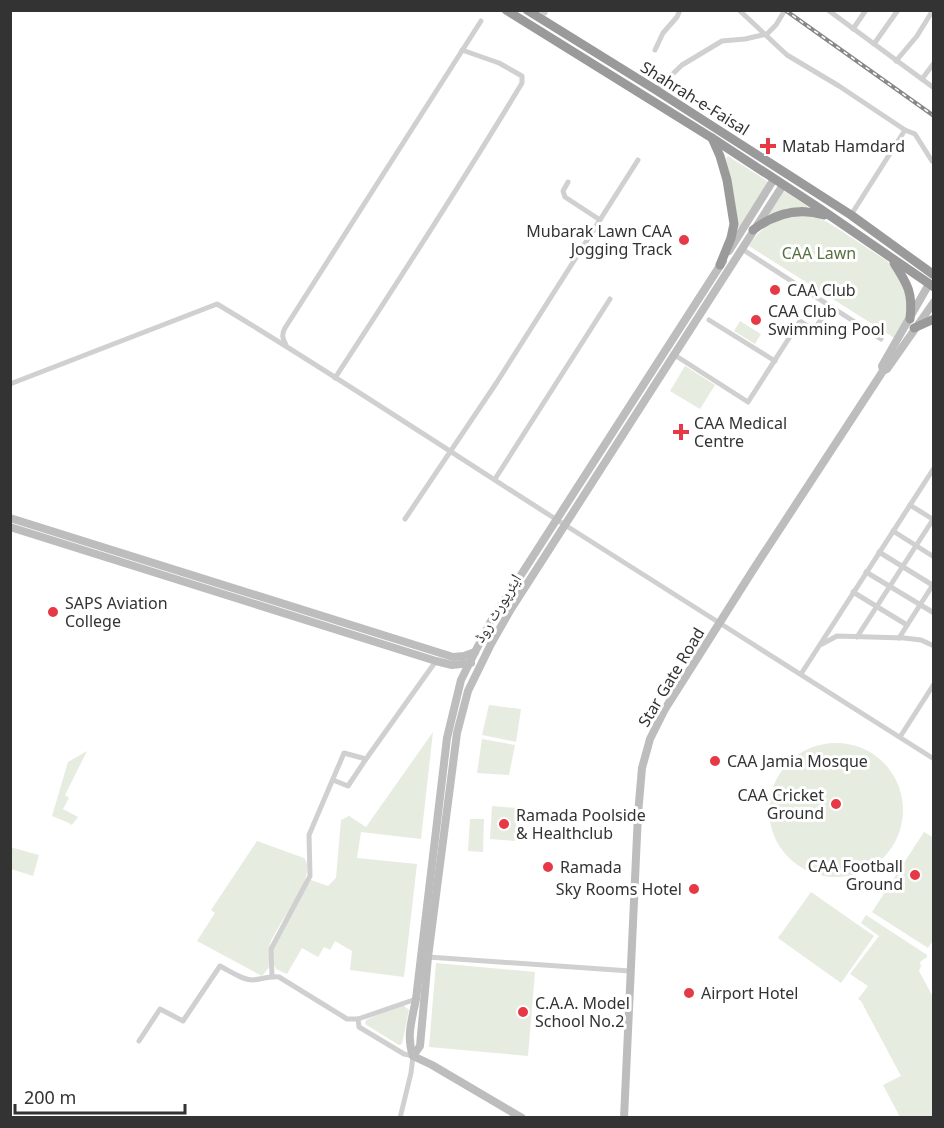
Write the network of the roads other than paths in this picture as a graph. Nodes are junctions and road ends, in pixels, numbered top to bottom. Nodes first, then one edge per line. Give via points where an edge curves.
1 (507, 10) edge
2 (527, 10) edge
3 (680, 10) edge
4 (739, 10) edge
5 (785, 10) edge
6 (828, 10) edge
7 (866, 10) edge
8 (898, 10) edge
9 (933, 10) edge
10 (481, 21) dead end
11 (853, 29) junction
12 (767, 34) junction
13 (873, 44) junction
14 (462, 50) junction
15 (655, 50) dead end
16 (896, 61) junction
17 (933, 63) edge
18 (922, 79) junction
19 (933, 88) edge
20 (656, 90) junction
21 (905, 130) junction
22 (712, 138) junction
23 (638, 160) dead end
24 (932, 161) edge
25 (774, 179) junction
26 (568, 182) dead end
27 (783, 185) junction
28 (851, 215) junction
29 (600, 220) junction
30 (847, 227) junction
31 (753, 230) junction
32 (741, 249) junction
33 (892, 259) junction
34 (720, 265) junction
35 (932, 282) edge
36 (610, 299) dead end
37 (933, 302) edge
38 (830, 306) junction
39 (933, 319) edge
40 (709, 320) dead end
41 (912, 324) junction
42 (881, 339) dead end
43 (287, 347) junction
44 (673, 354) junction
45 (774, 361) junction
46 (335, 378) junction
47 (10, 384) edge
48 (451, 451) junction
49 (933, 468) edge
50 (495, 479) junction
51 (910, 505) junction
52 (10, 518) edge
53 (405, 519) dead end
54 (933, 519) edge
55 (556, 520) junction
56 (564, 524) junction
57 (10, 527) edge
58 (893, 531) junction
59 (916, 546) junction
60 (879, 552) junction
61 (933, 557) edge
62 (903, 566) junction
63 (866, 572) junction
64 (933, 585) edge
65 (890, 586) junction
66 (853, 592) junction
67 (920, 605) junction
68 (877, 606) junction
69 (933, 613) edge
70 (718, 624) junction
71 (908, 625) junction
72 (857, 637) junction
73 (899, 638) junction
74 (820, 645) junction
75 (933, 646) edge
76 (474, 652) junction
77 (485, 655) junction
78 (453, 657) junction
79 (441, 663) junction
80 (469, 664) junction
81 (460, 665) junction
82 (465, 674) junction
83 (801, 674) junction
84 (933, 684) edge
85 (460, 686) junction
86 (468, 691) junction
87 (900, 737) junction
88 (366, 759) junction
89 (933, 759) edge
90 (333, 780) junction
91 (437, 855) junction
92 (429, 922) junction
93 (428, 957) junction
94 (630, 970) junction
95 (272, 976) junction
96 (416, 999) junction
97 (358, 1019) junction
98 (139, 1041) dead end
99 (413, 1056) junction
100 (400, 1118) edge
101 (522, 1118) edge
102 (624, 1118) edge

1 - 22 highway, Shahrah-e-Faisal
2 - 20 highway, Shahrah-e-Faisal
3 - 15 street
4 - 12 street
5 - 12 street
6 - 11 street
7 - 11 street
8 - 13 street
9 - 16 street
10 - 14 street
11 - 13 street
12 - 20 street via 722,41 682,65
12 - 21 street via 787,55
13 - 16 street
14 - 43 street via 282,332
14 - 46 street via 499,63 522,76 522,83
16 - 18 street
17 - 18 street
18 - 19 street
20 - 28 highway, Shahrah-e-Faisal
21 - 24 street via 915,134
21 - 28 street
22 - 25 highway, Shahrah-e-Faisal
22 - 34 highway via 727,180 734,224
23 - 29 street
25 - 27 highway, Shahrah-e-Faisal
25 - 34 main road, ایئرپورٹ روڈ
26 - 29 street via 563,191 565,197
27 - 30 highway, Shahrah-e-Faisal
27 - 31 main road, ایئرپورٹ روڈ
28 - 35 highway, Shahrah-e-Faisal
29 - 48 street
30 - 31 highway via 811,211 777,215
30 - 33 highway, Shahrah-e-Faisal
31 - 32 main road, ایئرپورٹ روڈ
32 - 38 street
32 - 44 main road, ایئرپورٹ روڈ
33 - 35 highway, Shahrah-e-Faisal
33 - 41 highway via 910,292
34 - 55 main road, ایئرپورٹ روڈ
35 - 41 main road, Star Gate Road
36 - 50 street
37 - 41 main road, Star Gate Road
38 - 42 street
38 - 45 street via 814,330 800,321
39 - 41 highway
40 - 45 street
41 - 70 main road, Star Gate Road via 887,369
43 - 46 street
43 - 47 street via 217,304
44 - 45 street via 748,402
44 - 56 main road, ایئرپورٹ روڈ
46 - 48 street
48 - 50 street
48 - 53 street
49 - 51 street
50 - 55 street
51 - 54 street
51 - 58 street
52 - 78 main road
54 - 59 street
55 - 56 street
55 - 76 main road, ایئرپورٹ روڈ
56 - 70 street
56 - 77 main road, ایئرپورٹ روڈ
57 - 79 main road, ایئرپورٹ روڈ
58 - 59 street
58 - 60 street
59 - 61 street
59 - 62 street
60 - 62 street
60 - 63 street
62 - 64 street
62 - 65 street
63 - 65 street
63 - 66 street
64 - 67 street
65 - 67 street
65 - 68 street
66 - 68 street
66 - 74 street
67 - 69 street
67 - 71 street
68 - 71 street
68 - 72 street
70 - 83 street
70 - 94 main road, Star Gate Road via 665,709 650,739 642,768
71 - 73 street
72 - 73 street
72 - 74 street via 837,636
73 - 75 street via 921,640
74 - 83 street
76 - 78 main road
76 - 80 main road, ایئرپورٹ روڈ
77 - 80 main road, ایئرپورٹ روڈ
77 - 86 main road
78 - 81 main road
79 - 81 main road, ایئرپورٹ روڈ
79 - 85 main road via 457,675
79 - 88 street
80 - 81 main road, ایئرپورٹ روڈ
80 - 82 main road, ایئرپورٹ روڈ
81 - 82 main road
82 - 85 main road, ایئرپورٹ روڈ
82 - 86 main road
83 - 87 street
84 - 87 street
85 - 91 main road, ایئرپورٹ روڈ via 447,738
86 - 91 main road via 457,733
87 - 89 street
88 - 90 street via 348,786
88 - 90 street via 345,753
90 - 95 street via 309,835 310,876 271,949
91 - 92 main road
92 - 93 main road
92 - 96 main road
93 - 94 street
93 - 99 main road via 420,1046
94 - 102 main road, Star Gate Road
95 - 97 street via 347,1019
95 - 98 street via 244,979 220,966 183,1021 160,1010
96 - 97 street
96 - 99 main road via 409,1044
97 - 99 street via 359,1027
99 - 100 street
99 - 101 main road

